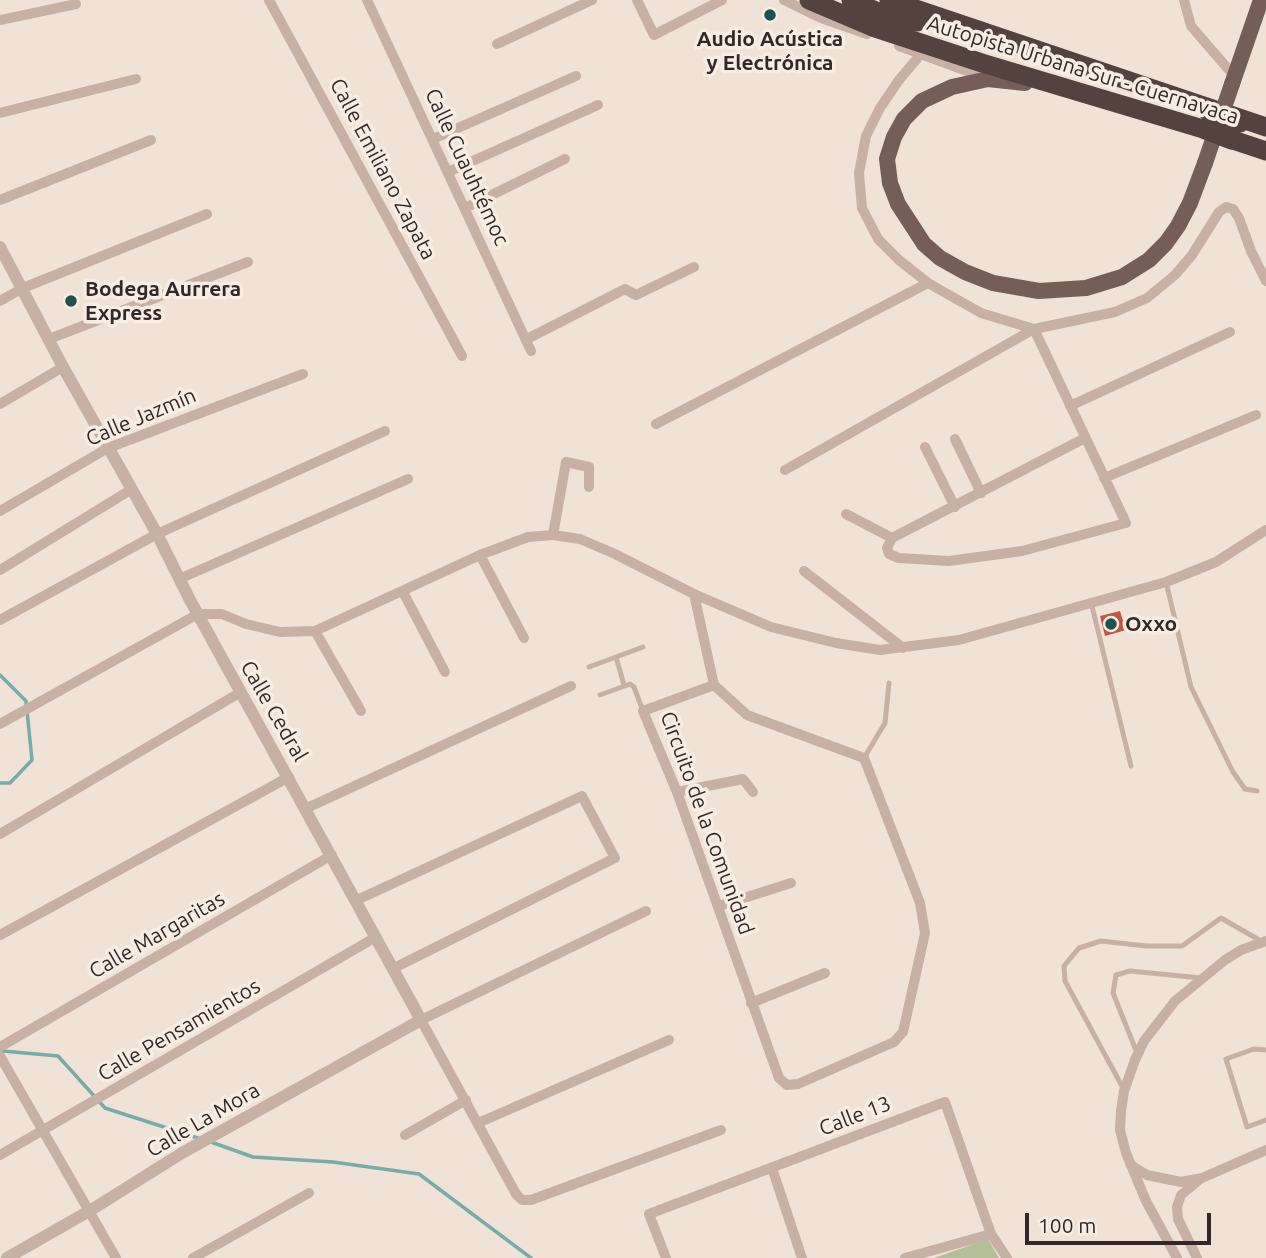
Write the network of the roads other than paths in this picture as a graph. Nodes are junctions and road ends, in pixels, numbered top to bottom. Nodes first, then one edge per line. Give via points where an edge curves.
1 (269, 0) edge
2 (367, 0) edge
3 (592, 0) edge
4 (637, 0) edge
5 (722, 0) edge
6 (784, 0) edge
7 (809, 0) edge
8 (831, 0) edge
9 (850, 0) edge
10 (889, 0) edge
11 (1184, 0) edge
12 (1261, 0) edge
13 (76, 4) dead end
14 (0, 20) edge
15 (497, 44) dead end
16 (921, 54) junction
17 (576, 76) dead end
18 (136, 79) dead end
19 (988, 79) junction
20 (1234, 80) junction
21 (1102, 97) junction
22 (598, 105) dead end
23 (0, 113) edge
24 (1266, 130) edge
25 (151, 139) dead end
26 (433, 139) junction
27 (1266, 152) edge
28 (565, 159) dead end
29 (448, 172) junction
30 (0, 200) edge
31 (465, 208) junction
32 (208, 214) dead end
33 (0, 247) edge
34 (248, 262) dead end
35 (694, 267) dead end
36 (1266, 281) edge
37 (928, 283) junction
38 (23, 288) junction
39 (0, 301) edge
40 (1034, 329) junction
41 (1230, 332) dead end
42 (49, 339) junction
43 (462, 356) dead end
44 (63, 368) junction
45 (303, 374) dead end
46 (0, 404) edge
47 (1070, 406) junction
48 (1256, 415) dead end
49 (656, 424) dead end
50 (385, 431) dead end
51 (1085, 438) junction
52 (955, 439) dead end
53 (925, 447) dead end
54 (108, 448) junction
55 (785, 470) dead end
56 (1104, 478) junction
57 (408, 479) dead end
58 (589, 487) dead end
59 (132, 489) junction
60 (981, 493) junction
61 (955, 507) junction
62 (0, 511) edge
63 (846, 514) dead end
64 (1266, 530) edge
65 (157, 534) junction
66 (553, 535) junction
67 (889, 543) junction
68 (480, 555) junction
69 (0, 570) edge
70 (804, 571) dead end
71 (179, 579) junction
72 (1167, 582) junction
73 (403, 592) junction
74 (694, 594) junction
75 (1091, 603) junction
76 (198, 614) junction
77 (0, 620) edge
78 (315, 631) junction
79 (524, 638) dead end
80 (643, 647) dead end
81 (904, 648) junction
82 (616, 657) junction
83 (589, 667) dead end
84 (445, 672) dead end
85 (889, 683) dead end
86 (624, 685) junction
87 (714, 685) junction
88 (571, 686) dead end
89 (241, 692) junction
90 (600, 695) dead end
91 (361, 711) dead end
92 (643, 711) junction
93 (4, 721) edge
94 (864, 758) junction
95 (1131, 766) dead end
96 (289, 777) junction
97 (1257, 791) dead end
98 (677, 792) junction
99 (753, 792) dead end
100 (307, 808) junction
101 (0, 834) edge
102 (332, 855) junction
103 (791, 883) dead end
104 (356, 900) junction
105 (719, 906) junction
106 (646, 911) dead end
107 (0, 934) edge
108 (376, 937) junction
109 (1264, 941) edge
110 (394, 968) junction
111 (825, 973) dead end
112 (1201, 978) junction
113 (751, 1003) junction
114 (421, 1020) junction
115 (669, 1040) dead end
116 (4, 1045) edge
117 (1266, 1050) edge
118 (1138, 1055) junction
119 (0, 1056) edge
120 (1124, 1091) junction
121 (466, 1100) junction
122 (1266, 1120) edge
123 (478, 1122) junction
124 (44, 1130) junction
125 (721, 1130) dead end
126 (405, 1135) dead end
127 (1266, 1150) edge
128 (0, 1155) edge
129 (1132, 1166) junction
130 (772, 1168) junction
131 (1202, 1178) junction
132 (309, 1193) dead end
133 (91, 1210) junction
134 (991, 1234) junction
135 (7, 1258) edge
136 (116, 1258) edge
137 (193, 1258) edge
138 (666, 1258) edge
139 (802, 1258) edge
140 (905, 1258) edge
141 (1007, 1258) edge
142 (1177, 1258) edge
143 (1197, 1258) edge

1 - 43 street, Calle Emiliano Zapata
2 - 26 street, Calle Cuauhtémoc
3 - 15 street
4 - 5 street via 654,36
6 - 16 street
7 - 27 highway, Autopista Urbana Sur - Cuernavaca, bridge via 982,64
8 - 21 highway
9 - 24 highway, Autopista Urbana Sur - Cuernavaca, bridge
10 - 24 highway
11 - 20 street via 1191,26
12 - 20 main road
13 - 14 street
16 - 19 street
16 - 37 street via 880,108 866,136 859,173 862,208 878,239
17 - 26 street
18 - 23 street
19 - 20 main road, bridge via 952,87 922,102 904,119 887,159 890,183 918,236 940,258 993,283 1039,291 1086,288 1122,277 1149,260 1172,235 1190,203
19 - 21 main road
21 - 27 highway
22 - 29 street
25 - 30 street
26 - 29 street, Calle Cuauhtémoc
28 - 31 street
29 - 31 street, Calle Cuauhtémoc
31 - 35 street, Calle Cuauhtémoc via 529,345 625,289 636,295
32 - 38 street
33 - 38 street, Calle Cedral
34 - 42 street
36 - 40 street via 1240,218 1226,207 1175,275 1147,298 1115,312
37 - 40 street via 981,313
37 - 49 street
38 - 39 street
38 - 42 street, Calle Cedral
40 - 47 street
40 - 55 street
41 - 47 street
42 - 44 street, Calle Cedral
44 - 46 street
44 - 54 street, Calle Cedral
45 - 54 street, Calle Jazmín
47 - 51 street
48 - 56 street
50 - 65 street
51 - 56 street
51 - 60 street
52 - 60 street
53 - 61 street
54 - 59 street, Calle Cedral
54 - 62 street, Calle Jazmín
56 - 67 street via 1126,523 1022,551 948,561 899,558 889,554
57 - 71 street
58 - 66 street via 589,467 566,462
59 - 65 street, Calle Cedral
59 - 69 street
60 - 61 street
61 - 67 street
63 - 67 street
64 - 72 street via 1216,562
65 - 71 street, Calle Cedral
65 - 77 street
66 - 68 street via 528,537
66 - 74 street via 580,539
68 - 73 street
68 - 79 street
70 - 81 street
71 - 76 street, Calle Cedral
72 - 75 street
72 - 97 lane via 1191,687 1233,772 1245,789
73 - 78 street
73 - 84 street
74 - 81 street via 771,627 880,650
74 - 87 street
75 - 81 street via 960,640
75 - 95 lane
76 - 78 street via 222,614 280,632
76 - 89 street, Calle Cedral
76 - 93 street
78 - 91 street
80 - 82 lane
82 - 83 lane
82 - 86 lane
85 - 94 lane via 885,723
86 - 90 lane
86 - 92 lane via 634,687
87 - 92 street, Circuito de la Comunidad
87 - 94 street via 747,715
88 - 100 street
89 - 96 street, Calle Cedral
89 - 101 street
92 - 98 street, Circuito de la Comunidad
94 - 113 street, Circuito de la Comunidad via 920,903 925,933 903,1032 894,1042 787,1085 779,1078
96 - 100 street, Calle Cedral
96 - 107 street
98 - 99 street via 743,779
98 - 105 street, Circuito de la Comunidad
100 - 102 street, Calle Cedral
102 - 104 street, Calle Cedral
102 - 116 street, Calle Margaritas
103 - 105 street
104 - 108 street, Calle Cedral
104 - 110 street via 582,796 615,858
105 - 113 street, Circuito de la Comunidad
106 - 114 street
108 - 110 street, Calle Cedral
108 - 124 street, Calle Pensamientos
109 - 112 street via 1241,950
109 - 120 lane via 1221,918 1182,946 1101,941 1079,947 1064,966 1065,981
110 - 114 street, Calle Cedral
111 - 113 street
112 - 118 street via 1167,1011
112 - 118 lane via 1130,971 1116,975 1113,993
114 - 121 street, Calle Cedral
114 - 133 street, Calle La Mora via 182,1153
115 - 123 street
117 - 122 lane via 1254,1049 1226,1059 1247,1127
118 - 120 street
119 - 124 street
120 - 129 street via 1120,1130
121 - 123 street, Calle Cedral
121 - 126 street
123 - 125 street, Calle Cedral via 522,1200
124 - 128 street, Calle Pensamientos
124 - 133 street
127 - 131 street
129 - 131 street via 1161,1179
129 - 142 street
130 - 134 street, Calle 13 via 945,1102
130 - 138 street, Calle 13 via 649,1214
130 - 139 street
131 - 143 street via 1181,1195 1177,1207
132 - 137 street
133 - 135 street, Calle La Mora
133 - 136 street
134 - 140 street
134 - 141 street

